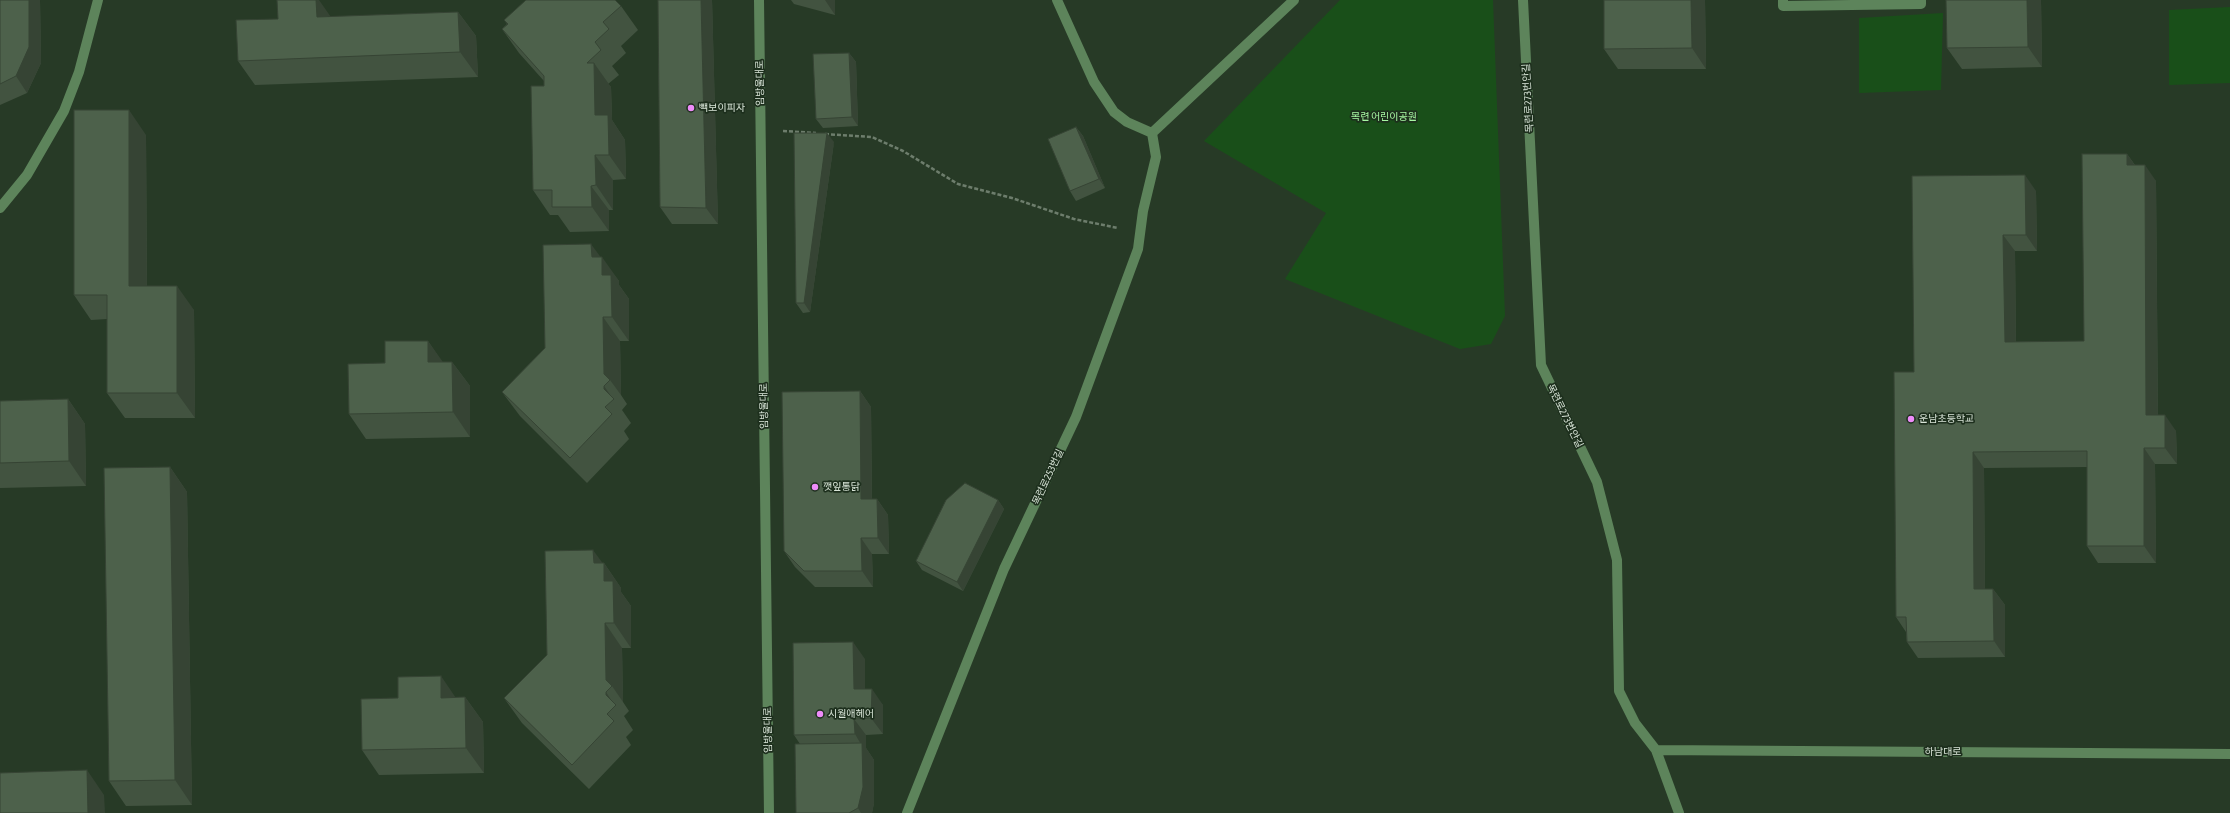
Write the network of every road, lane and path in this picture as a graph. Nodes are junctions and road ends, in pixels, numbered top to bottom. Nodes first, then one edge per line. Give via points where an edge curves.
1 (98, 0) edge
2 (759, 0) edge
3 (1057, 0) edge
4 (1294, 0) edge
5 (1523, 0) edge
6 (1783, 0) edge
7 (1921, 0) edge
8 (761, 131) junction
9 (1152, 133) junction
10 (0, 208) edge
11 (1140, 232) junction
12 (1656, 750) junction
13 (2230, 754) edge
14 (769, 813) edge
15 (907, 813) edge
16 (1679, 813) edge

1 - 10 street via 79,72 64,111 26,175
2 - 8 street, 임방울대로
3 - 9 street via 1094,82 1114,112 1127,122
4 - 9 street
5 - 12 street, 목련로273번안길 via 1541,365 1597,482 1617,560 1619,691 1635,723
6 - 7 street via 1783,6 1921,4
8 - 11 path via 872,137 903,151 958,184 1012,198 1074,219
8 - 14 street, 임방울대로
9 - 11 street, 목련로253번길 via 1156,157
11 - 15 street, 목련로253번길 via 1138,249 1076,417 1004,570
12 - 13 street, 하남대로
12 - 16 street, 목련로273번안길

